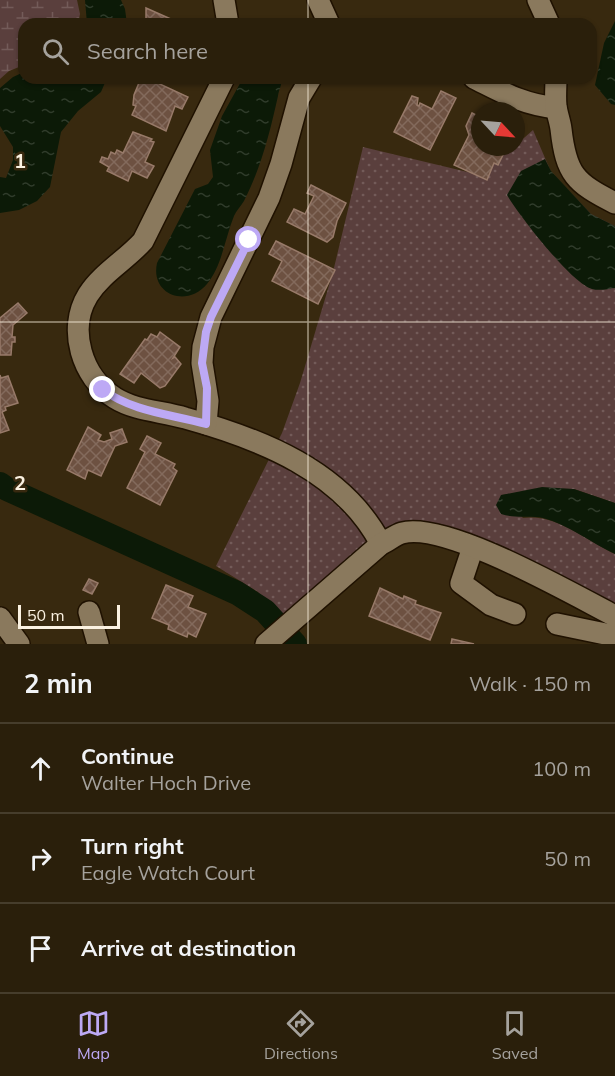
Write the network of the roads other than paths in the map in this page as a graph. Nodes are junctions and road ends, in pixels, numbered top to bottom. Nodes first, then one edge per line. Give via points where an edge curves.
1 (224, 0) edge
2 (318, 0) edge
3 (538, 0) edge
4 (227, 18) edge
5 (326, 18) edge
6 (546, 18) edge
7 (221, 84) edge
8 (307, 84) edge
9 (487, 84) edge
10 (556, 84) edge
11 (556, 108) junction
12 (615, 202) edge
13 (206, 424) junction
14 (381, 544) junction
15 (473, 547) junction
16 (89, 612) dead end
17 (515, 614) dead end
18 (615, 616) edge
19 (0, 618) edge
20 (557, 624) dead end
21 (615, 636) edge
22 (19, 644) edge
23 (98, 644) edge
24 (267, 644) edge

1 - 4 street
2 - 5 street
3 - 6 street
7 - 13 street via 152,228 132,254 95,285 87,297 78,330 85,363 103,390 131,406
8 - 13 street via 299,98 269,198 206,332 202,363 207,388
9 - 11 street via 533,105
10 - 11 street
11 - 12 street via 565,158 572,172 582,184
13 - 14 street via 254,440 304,465 354,505
14 - 15 street via 402,533 417,532
14 - 24 street
15 - 17 street via 461,583 491,605
15 - 18 street
16 - 23 street
19 - 22 street
20 - 21 street

